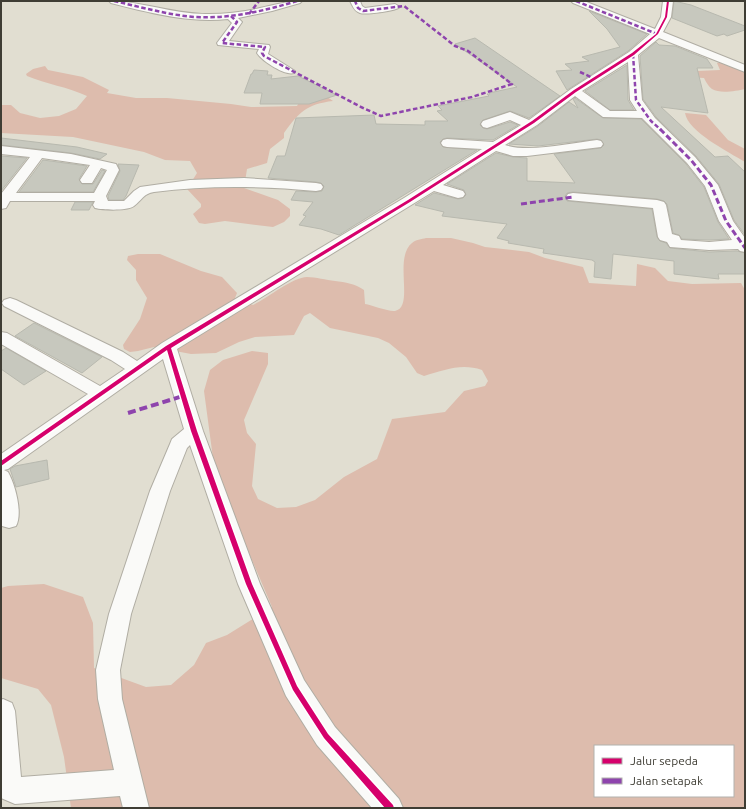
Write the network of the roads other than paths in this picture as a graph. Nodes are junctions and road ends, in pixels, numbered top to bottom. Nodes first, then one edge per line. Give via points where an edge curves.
1 (114, 1) edge
2 (259, 1) edge
3 (297, 1) edge
4 (355, 1) edge
5 (576, 1) edge
6 (668, 1) edge
7 (395, 7) dead end
8 (249, 14) junction
9 (231, 16) junction
10 (656, 34) junction
11 (633, 54) junction
12 (745, 69) edge
13 (290, 71) dead end
14 (598, 76) junction
15 (635, 80) junction
16 (575, 91) junction
17 (645, 114) junction
18 (487, 124) dead end
19 (529, 124) junction
20 (447, 143) dead end
21 (597, 144) dead end
22 (494, 146) junction
23 (1, 150) edge
24 (38, 154) junction
25 (98, 163) junction
26 (87, 180) dead end
27 (432, 186) junction
28 (316, 187) dead end
29 (458, 194) dead end
30 (99, 197) junction
31 (573, 198) dead end
32 (4, 201) edge
33 (744, 246) edge
34 (10, 303) dead end
35 (1, 338) edge
36 (168, 347) junction
37 (137, 369) junction
38 (101, 394) junction
39 (194, 431) junction
40 (1, 464) edge
41 (1, 477) edge
42 (9, 520) dead end
43 (3, 711) dead end
44 (129, 782) junction
45 (136, 808) edge
46 (390, 808) edge

1 - 9 street via 194,17
2 - 8 street
3 - 8 street
4 - 7 street via 358,8 363,11
5 - 10 street
6 - 10 street via 666,17
8 - 9 street
9 - 13 street via 237,22 222,42 265,47 262,53 264,56
10 - 11 street
10 - 12 street
11 - 14 street
11 - 15 street
14 - 15 street
14 - 16 street
15 - 17 street via 636,100
16 - 17 street via 607,115
16 - 19 street
17 - 33 street via 691,160 711,185 726,221
18 - 19 street via 510,116
19 - 22 street
20 - 22 street
21 - 22 street via 526,152 513,152
22 - 27 street
23 - 24 street
24 - 25 street
24 - 32 street
25 - 26 street
25 - 30 street via 113,170
27 - 29 street
27 - 36 street
28 - 30 street via 274,183 200,183 147,189 138,193 127,205 103,206 100,205 102,200
30 - 32 street
31 - 33 street via 657,204 665,237 674,239 675,244
34 - 37 street via 117,356
35 - 38 street
36 - 37 street
36 - 39 street
37 - 38 street
38 - 40 street
39 - 44 street via 179,444 160,491 120,614 108,670 110,699
39 - 46 street via 249,584 295,688 326,736
41 - 42 street
43 - 44 street via 10,789 15,791
44 - 45 street

